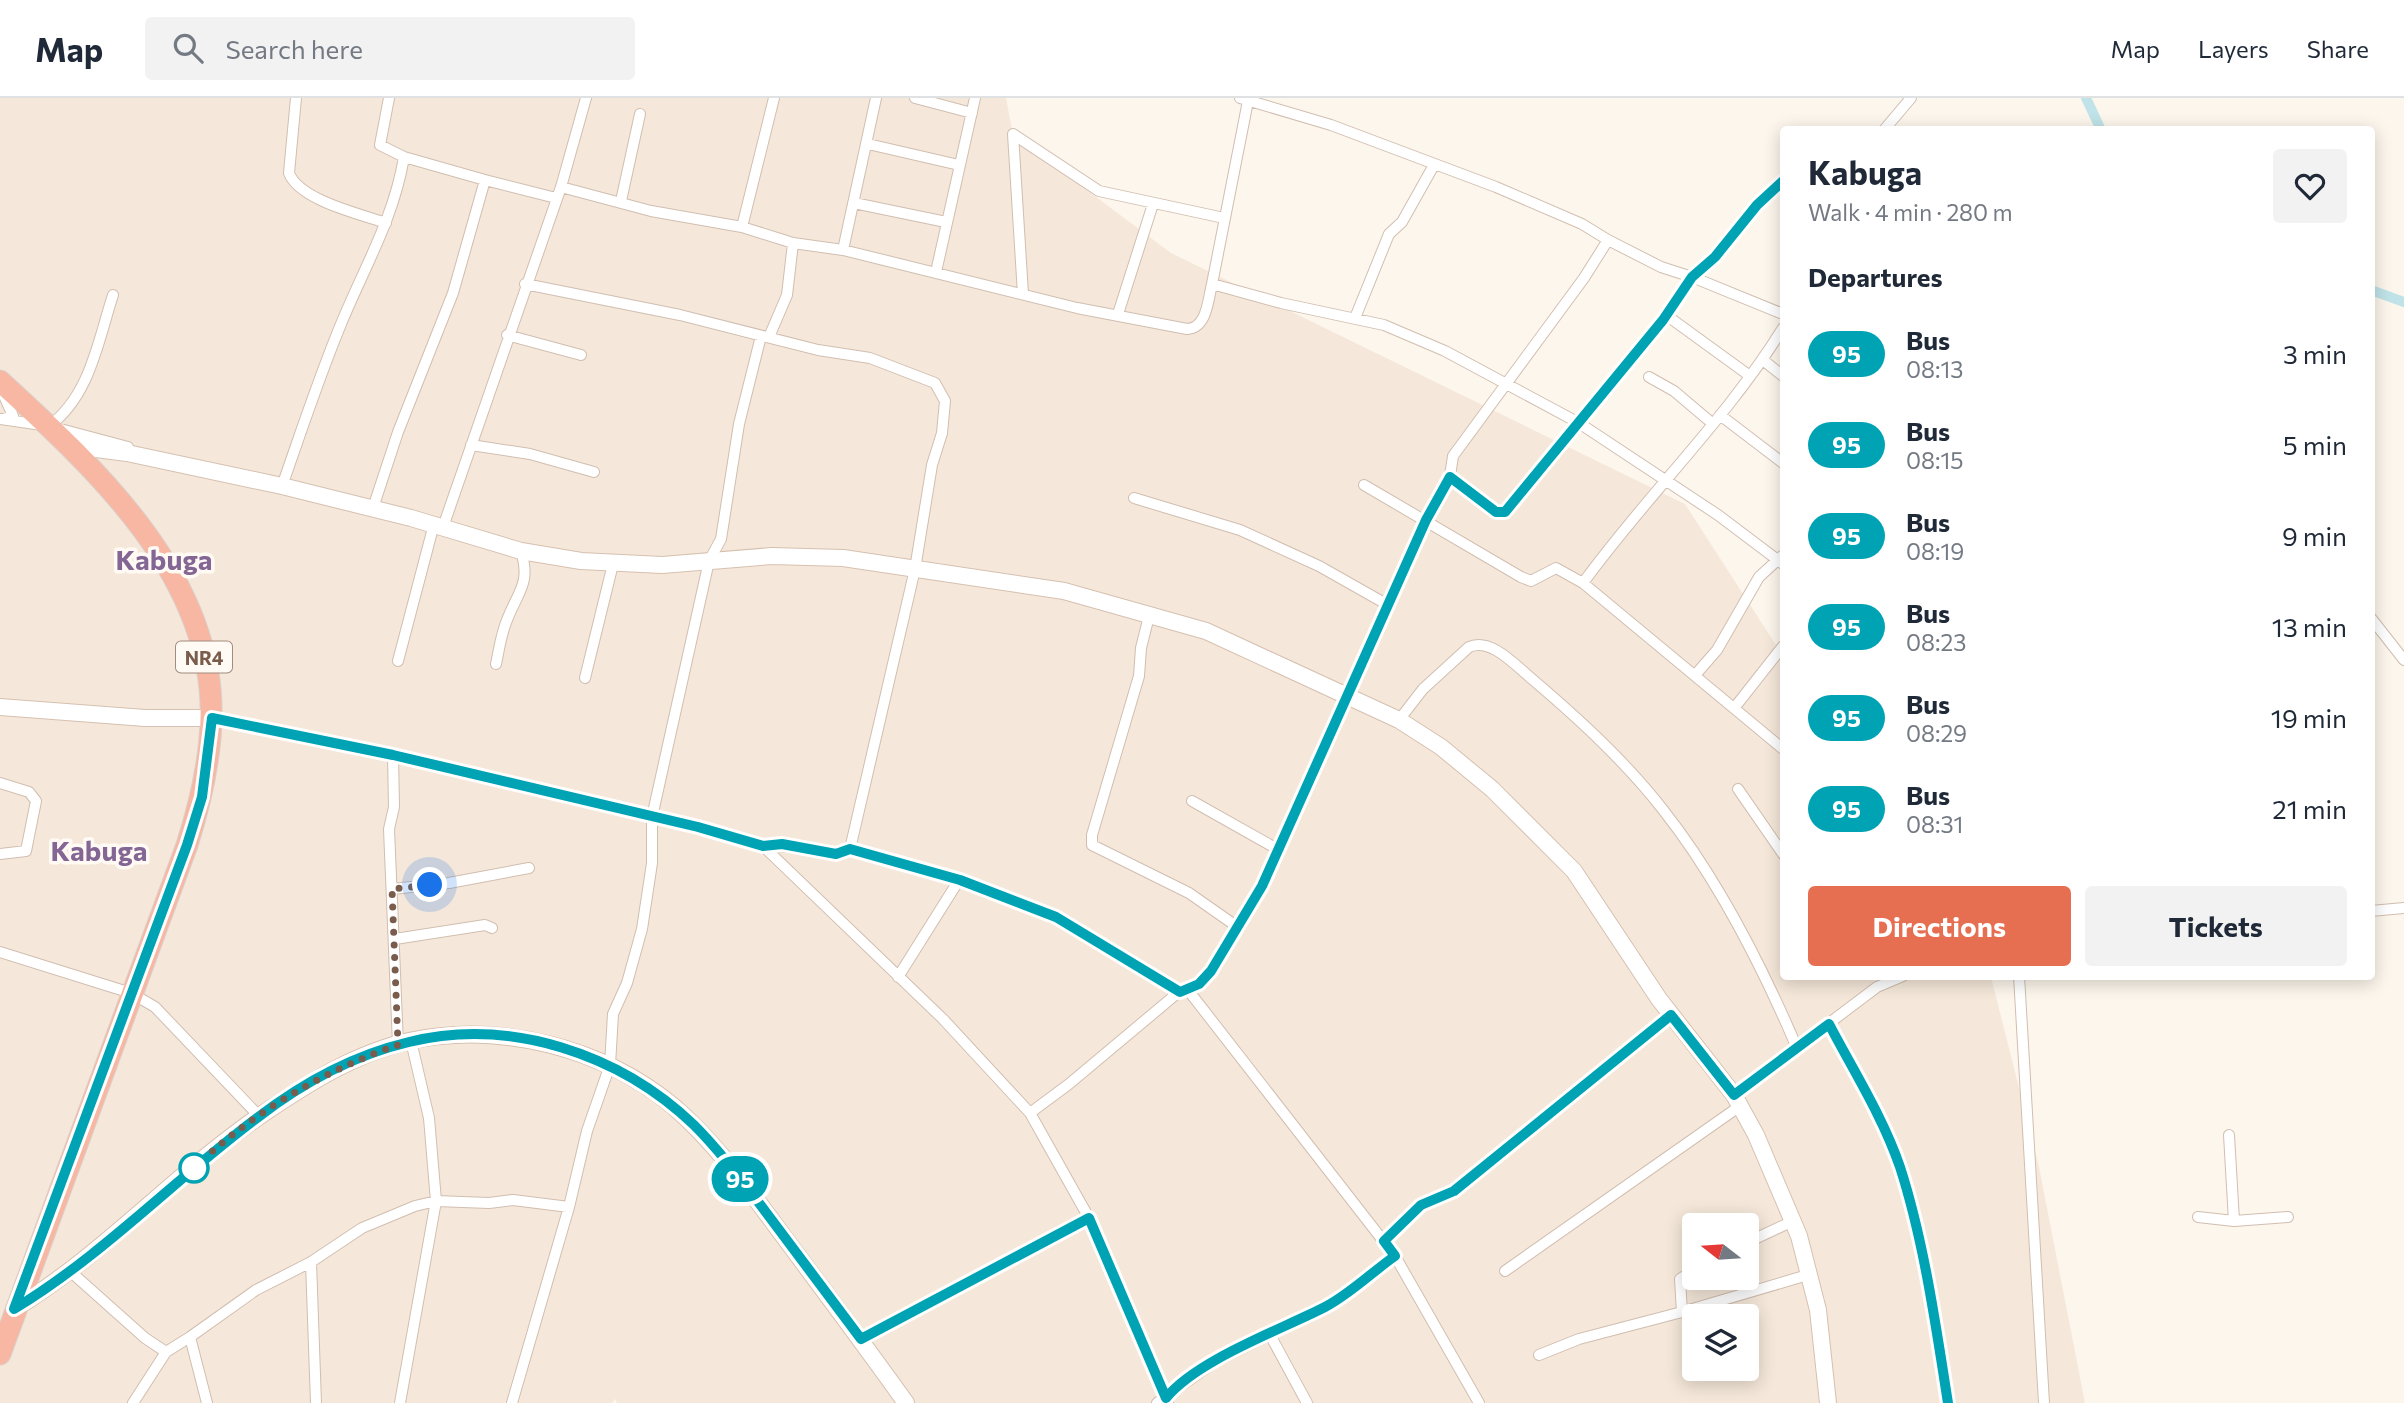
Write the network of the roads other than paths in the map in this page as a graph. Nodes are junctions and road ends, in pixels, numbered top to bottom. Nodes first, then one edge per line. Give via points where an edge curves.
1 (296, 98) edge
2 (389, 98) edge
3 (586, 98) edge
4 (774, 98) edge
5 (876, 98) edge
6 (915, 98) edge
7 (975, 98) edge
8 (1911, 98) edge
9 (1244, 99) edge
10 (972, 113) junction
11 (640, 114) dead end
12 (1887, 126) edge
13 (868, 144) junction
14 (404, 158) junction
15 (1434, 164) junction
16 (959, 165) junction
17 (485, 180) junction
18 (1780, 184) edge
19 (561, 187) junction
20 (555, 198) junction
21 (621, 201) junction
22 (854, 203) junction
23 (1153, 204) junction
24 (1224, 218) junction
25 (946, 222) junction
26 (386, 223) junction
27 (742, 227) junction
28 (1608, 240) junction
29 (793, 243) junction
30 (843, 250) junction
31 (936, 272) junction
32 (1692, 277) junction
33 (525, 284) junction
34 (1212, 284) junction
35 (1023, 294) junction
36 (113, 295) dead end
37 (1780, 313) edge
38 (1118, 314) junction
39 (1666, 315) junction
40 (1355, 318) junction
41 (1780, 333) edge
42 (507, 335) junction
43 (765, 337) junction
44 (581, 355) dead end
45 (1763, 360) junction
46 (1780, 374) edge
47 (1750, 376) junction
48 (1648, 377) dead end
49 (0, 381) edge
50 (1506, 384) junction
51 (0, 387) edge
52 (0, 419) edge
53 (1717, 419) junction
54 (1579, 423) junction
55 (49, 426) junction
56 (65, 445) junction
57 (471, 445) junction
58 (1780, 461) edge
59 (594, 472) dead end
60 (1450, 477) junction
61 (249, 479) junction
62 (1667, 482) junction
63 (1364, 485) dead end
64 (282, 486) junction
65 (1134, 498) dead end
66 (373, 508) junction
67 (1426, 520) junction
68 (438, 526) junction
69 (521, 551) junction
70 (1780, 558) edge
71 (709, 561) junction
72 (1780, 561) edge
73 (613, 564) junction
74 (915, 569) junction
75 (1583, 583) junction
76 (1388, 605) junction
77 (1149, 616) junction
78 (2375, 623) edge
79 (1780, 650) edge
80 (2404, 660) edge
81 (398, 661) dead end
82 (496, 664) dead end
83 (1696, 674) junction
84 (585, 678) dead end
85 (1348, 696) junction
86 (0, 707) edge
87 (1735, 707) junction
88 (212, 718) junction
89 (1399, 720) junction
90 (1780, 746) edge
91 (393, 755) junction
92 (0, 782) edge
93 (1738, 789) dead end
94 (1192, 801) dead end
95 (652, 817) junction
96 (763, 846) junction
97 (850, 849) junction
98 (1780, 849) edge
99 (1279, 850) junction
100 (0, 854) edge
101 (529, 868) dead end
102 (960, 880) junction
103 (392, 889) junction
104 (2404, 908) edge
105 (2375, 912) edge
106 (492, 928) dead end
107 (1239, 928) junction
108 (395, 939) junction
109 (0, 951) edge
110 (898, 977) junction
111 (1873, 980) edge
112 (1894, 980) edge
113 (2019, 980) edge
114 (1877, 987) junction
115 (1184, 991) junction
116 (131, 993) junction
117 (1671, 1015) junction
118 (1829, 1024) junction
119 (404, 1043) junction
120 (1797, 1048) junction
121 (610, 1065) junction
122 (1737, 1100) junction
123 (1030, 1112) junction
124 (259, 1116) junction
125 (2229, 1135) dead end
126 (436, 1200) junction
127 (569, 1207) junction
128 (2198, 1217) dead end
129 (2287, 1217) dead end
130 (1089, 1218) junction
131 (1793, 1221) junction
132 (2234, 1221) junction
133 (1759, 1236) edge
134 (1384, 1241) junction
135 (1395, 1256) junction
136 (311, 1262) junction
137 (1505, 1271) dead end
138 (71, 1272) junction
139 (1811, 1274) junction
140 (1682, 1277) edge
141 (1709, 1304) edge
142 (14, 1309) junction
143 (1682, 1312) joint
144 (1269, 1333) junction
145 (190, 1337) junction
146 (861, 1339) junction
147 (1, 1344) edge
148 (166, 1352) junction
149 (1539, 1355) dead end
150 (1164, 1401) edge
151 (133, 1403) edge
152 (207, 1403) edge
153 (316, 1403) edge
154 (400, 1403) edge
155 (512, 1403) edge
156 (905, 1403) edge
157 (1307, 1403) edge
158 (1479, 1403) edge
159 (1828, 1403) edge
160 (1948, 1403) edge
161 (2044, 1403) edge

1 - 26 street via 292,180 309,194
2 - 14 street via 380,145
3 - 19 street
4 - 27 street
5 - 13 street
6 - 10 street
7 - 10 street
8 - 12 street
9 - 15 street via 1331,125
9 - 24 street
10 - 16 street
11 - 21 street
13 - 16 street
13 - 22 street
14 - 17 street
14 - 26 street
15 - 28 street via 1546,207
15 - 40 street via 1402,222 1389,234
16 - 25 street
17 - 20 street
17 - 66 street via 453,293
18 - 32 street
19 - 20 street
19 - 21 street
20 - 33 street
21 - 27 street
22 - 25 street
22 - 30 street
23 - 24 street
23 - 35 street via 1099,191 1013,134
23 - 38 street
24 - 34 street
25 - 31 street
26 - 64 street via 339,330
27 - 29 street
28 - 32 street
28 - 50 street
29 - 30 street
29 - 43 street via 787,295
30 - 31 street
31 - 35 street
32 - 37 street
32 - 39 street
33 - 42 street
33 - 43 street
34 - 38 street via 1201,322 1194,329
34 - 40 street
35 - 38 street
36 - 55 street via 78,396 67,413
39 - 47 street
39 - 54 street
40 - 50 street via 1384,324
41 - 45 street
42 - 44 street
42 - 57 street
43 - 71 street via 739,424 721,539
43 - 74 street via 870,358 920,376 942,390 945,415
45 - 46 street
45 - 47 street
47 - 53 street
48 - 53 street
49 - 55 highway, NR4
50 - 54 street
50 - 60 street via 1453,456
51 - 52 street via 13,416
52 - 55 street
53 - 58 street
53 - 62 street
54 - 60 street via 1505,512 1496,512
54 - 62 street
55 - 56 highway, NR4
55 - 61 street
56 - 61 main road
56 - 88 highway, NR4 via 143,531 178,585 200,639
57 - 59 street via 530,454
57 - 68 street
60 - 67 street
61 - 64 main road
62 - 70 street
62 - 75 street via 1619,533
63 - 67 street
64 - 66 main road
65 - 76 street via 1240,530 1319,566
66 - 68 main road
67 - 75 street via 1526,579 1556,568
67 - 76 street
68 - 69 main road
68 - 81 street
69 - 73 main road
69 - 82 street via 526,567 524,586 506,621
71 - 73 main road
71 - 74 main road via 772,556 843,558
71 - 95 street
72 - 83 street via 1759,577 1717,650
73 - 84 street
74 - 77 main road via 1064,591
74 - 97 street
75 - 83 street
76 - 85 street
77 - 85 main road via 1224,638
77 - 107 street via 1139,676 1091,845 1189,893
78 - 80 street
79 - 87 street
83 - 87 street
85 - 89 main road
85 - 99 street
86 - 88 main road
87 - 90 street
88 - 91 street
88 - 116 highway, NR4 via 202,797
89 - 117 main road via 1492,789 1561,856
89 - 120 street via 1423,689 1469,647 1489,646 1511,662 1595,735 1682,834 1747,946
91 - 95 street
91 - 103 street
92 - 100 street via 29,792 36,801 26,851
93 - 98 street
94 - 99 street
95 - 96 street
95 - 121 street via 652,863 642,929 628,983 613,1014
96 - 97 street via 782,844 836,854
96 - 110 street
97 - 102 street
99 - 107 street
101 - 103 street
102 - 110 street
102 - 115 street via 1056,917
103 - 108 street
104 - 105 street
106 - 108 street via 485,925
107 - 115 street via 1211,971
108 - 119 street
109 - 116 street
110 - 123 street
111 - 114 street
112 - 114 street
113 - 161 street
114 - 118 street
115 - 123 street
115 - 134 street
116 - 124 street via 162,1013
116 - 142 highway, NR4
117 - 122 main road
117 - 134 street via 1454,1191 1421,1205
118 - 120 street
118 - 160 street via 1900,1167
119 - 121 main road via 499,1036 537,1042
119 - 124 main road via 348,1063
119 - 126 street via 429,1118
120 - 122 street
121 - 127 street via 587,1131
121 - 146 main road via 695,1126
122 - 131 main road
122 - 137 street
123 - 130 street
124 - 138 main road
125 - 132 street
126 - 127 street via 530,1200
126 - 136 street via 362,1228
126 - 154 street
127 - 155 street
128 - 132 street
129 - 132 street
130 - 146 street
130 - 150 street
131 - 133 street
131 - 139 main road
134 - 135 street
135 - 144 street via 1327,1306
135 - 158 street
136 - 145 street via 256,1290
136 - 153 street
138 - 142 main road
138 - 148 street
139 - 141 street
139 - 159 main road
140 - 143 street via 1678,1285
142 - 147 highway, NR4
143 - 149 street via 1579,1339
144 - 150 street via 1213,1363 1175,1388
144 - 157 street
145 - 148 street
145 - 152 street
146 - 156 main road
148 - 151 street

